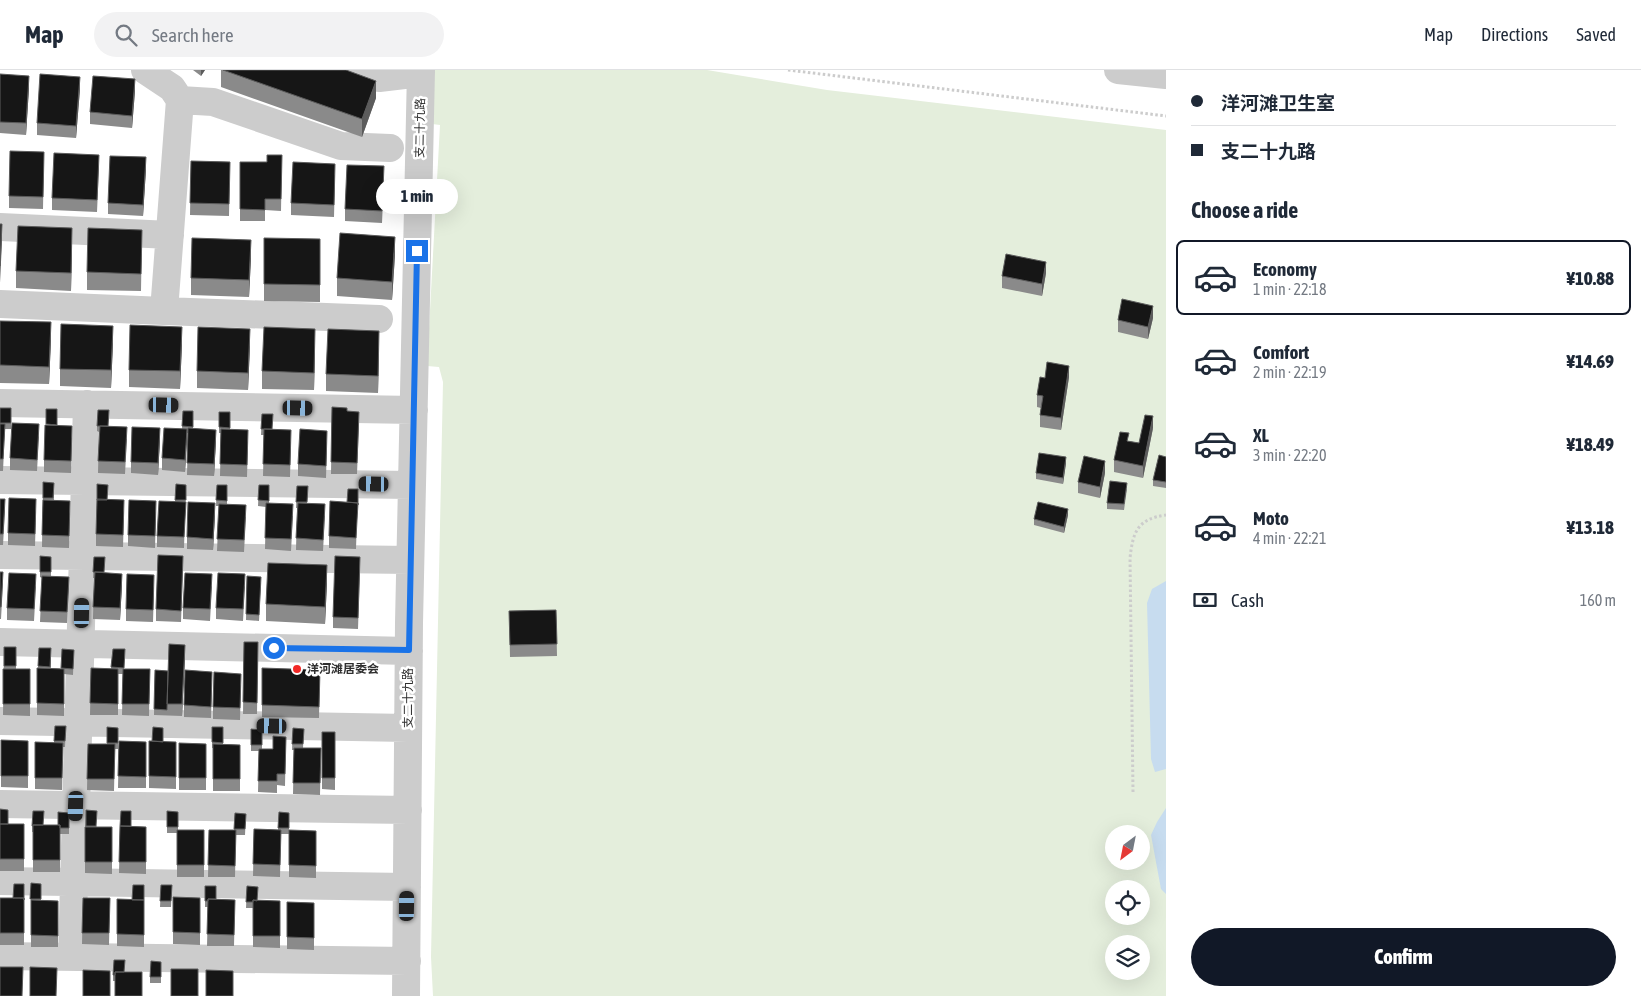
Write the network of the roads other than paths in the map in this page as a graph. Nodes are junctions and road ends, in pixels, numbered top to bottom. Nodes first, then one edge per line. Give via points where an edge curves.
1 (145, 70) edge
2 (356, 70) edge
3 (1118, 70) edge
4 (421, 72) edge
5 (1166, 75) edge
6 (180, 100) junction
7 (390, 148) dead end
8 (0, 227) edge
9 (170, 235) junction
10 (0, 304) edge
11 (164, 311) junction
12 (379, 319) dead end
13 (0, 403) edge
14 (86, 404) junction
15 (414, 410) junction
16 (0, 480) edge
17 (85, 481) junction
18 (412, 485) junction
19 (0, 555) edge
20 (83, 556) junction
21 (410, 560) junction
22 (0, 642) edge
23 (81, 644) junction
24 (409, 650) junction
25 (0, 721) edge
26 (79, 723) junction
27 (408, 728) junction
28 (0, 804) edge
29 (76, 806) junction
30 (408, 810) junction
31 (0, 881) edge
32 (74, 882) junction
33 (407, 887) junction
34 (0, 956) edge
35 (72, 957) junction
36 (407, 961) junction
37 (406, 996) edge

1 - 6 street via 172,88
2 - 4 street via 380,78
3 - 5 street
4 - 15 street, 支二十九路
6 - 7 street via 213,102 341,146
6 - 9 street
8 - 9 street
9 - 11 street
10 - 11 street
11 - 12 street
13 - 14 street
14 - 15 street
14 - 17 street
15 - 18 street, 支二十九路
16 - 17 street
17 - 18 street
17 - 20 street
18 - 21 street, 支二十九路
19 - 20 street
20 - 21 street
20 - 23 street
21 - 24 street, 支二十九路
22 - 23 street
23 - 24 street
23 - 26 street
24 - 27 street, 支二十九路
25 - 26 street
26 - 27 street
26 - 29 street
27 - 30 street, 支二十九路
28 - 29 street
29 - 30 street
29 - 32 street
30 - 33 street, 支二十九路
31 - 32 street
32 - 33 street
32 - 35 street
33 - 36 street, 支二十九路
34 - 35 street
35 - 36 street
36 - 37 street, 支二十九路

